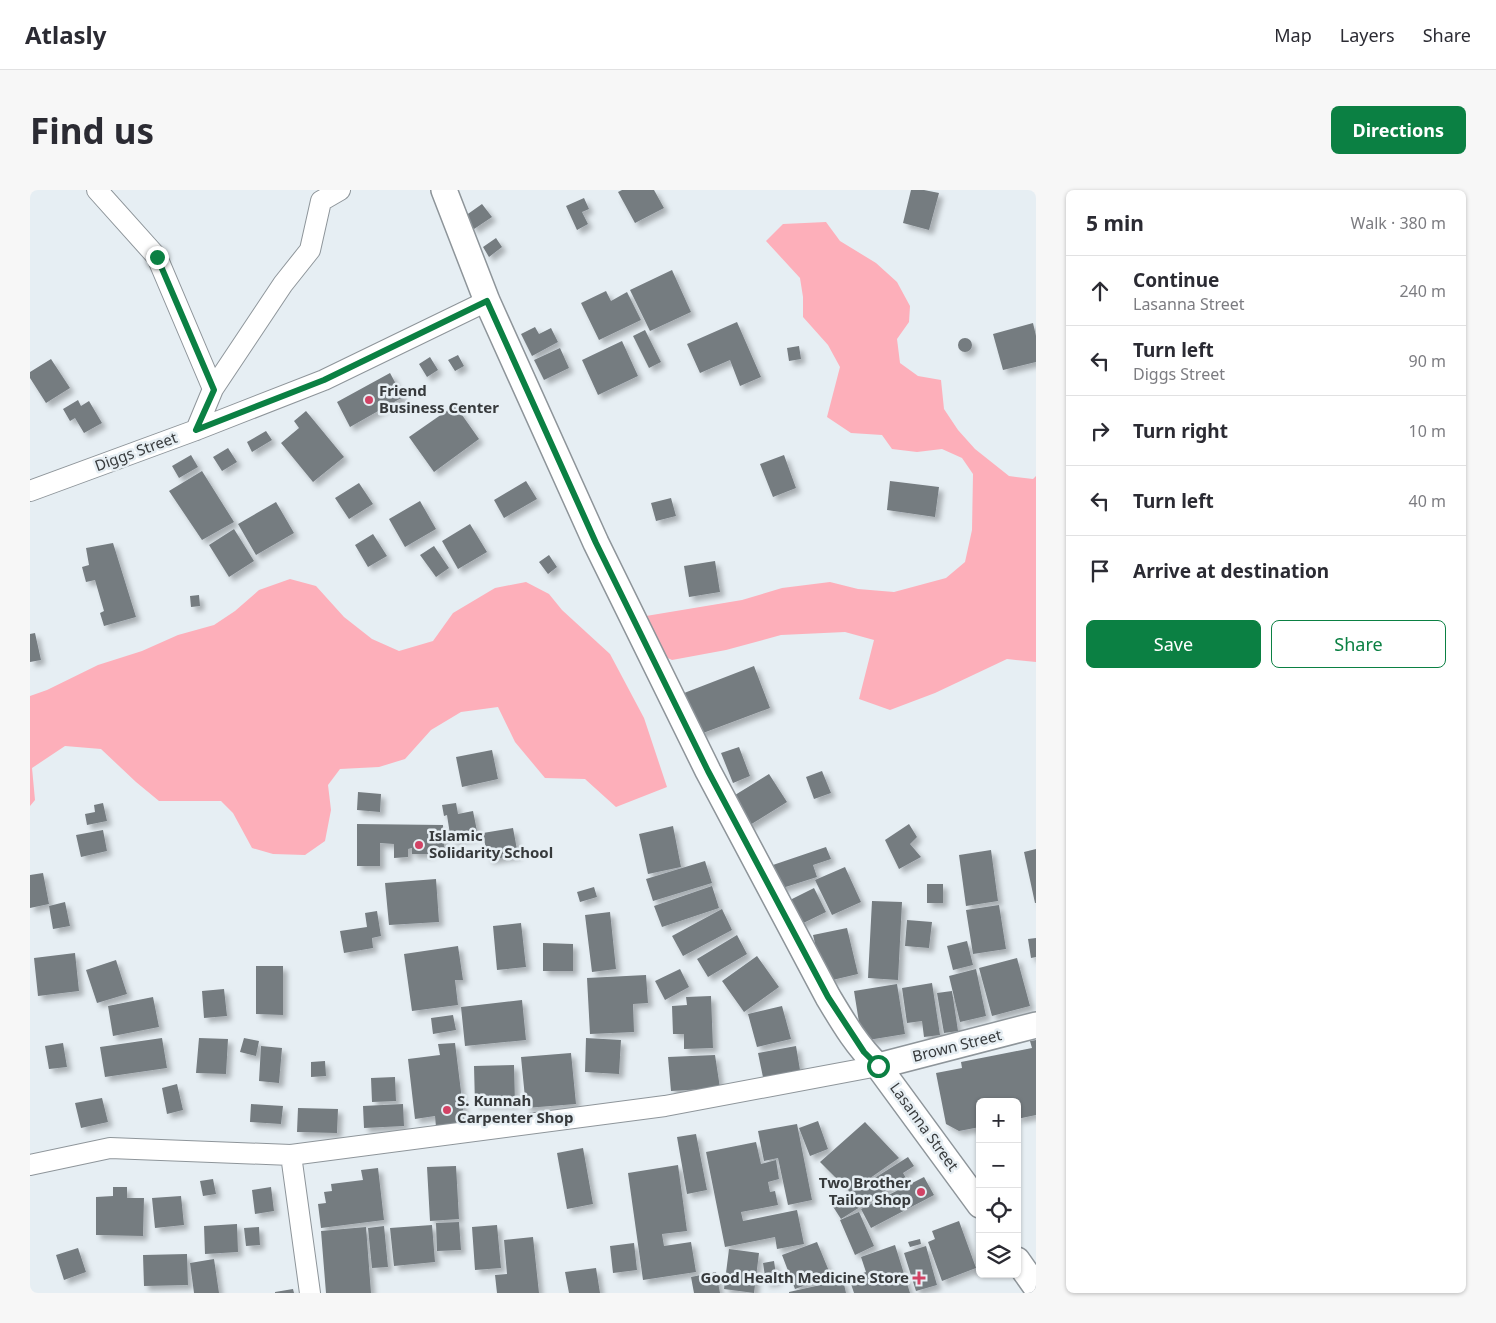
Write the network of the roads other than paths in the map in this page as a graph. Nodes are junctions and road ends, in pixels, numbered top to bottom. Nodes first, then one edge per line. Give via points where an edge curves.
1 (97, 190) edge
2 (340, 190) edge
3 (444, 190) edge
4 (487, 301) junction
5 (214, 390) junction
6 (196, 430) junction
7 (30, 491) edge
8 (1036, 1025) edge
9 (878, 1066) junction
10 (292, 1155) junction
11 (30, 1165) edge
12 (976, 1200) edge
13 (1021, 1266) edge
14 (1036, 1287) edge
15 (310, 1293) edge

1 - 5 street via 157,257
2 - 5 street via 321,201 310,250 283,284
3 - 4 street, Lasanna Street
4 - 6 street, Diggs Street via 324,380
4 - 9 street, Lasanna Street via 596,543 708,771 828,997 864,1052
5 - 6 street
6 - 7 street, Diggs Street
8 - 9 street, Brown Street
9 - 10 street via 665,1106
9 - 12 street, Lasanna Street
10 - 11 street via 110,1148
10 - 15 street
13 - 14 street

